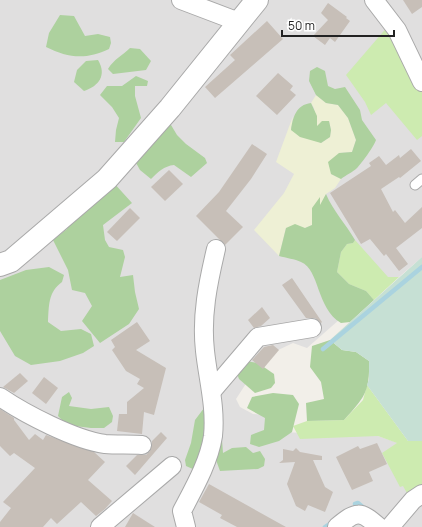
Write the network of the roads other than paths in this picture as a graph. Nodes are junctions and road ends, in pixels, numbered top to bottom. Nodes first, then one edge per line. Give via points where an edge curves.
1 (181, 0) edge
2 (257, 0) edge
3 (374, 0) edge
4 (239, 22) junction
5 (422, 82) edge
6 (216, 249) dead end
7 (0, 265) edge
8 (312, 328) dead end
9 (212, 391) junction
10 (0, 397) edge
11 (142, 444) dead end
12 (172, 466) dead end
13 (422, 494) edge
14 (100, 527) edge
15 (186, 527) edge
16 (337, 527) edge
17 (379, 527) edge
18 (390, 527) edge

1 - 4 street
2 - 4 street
3 - 5 street via 398,30
4 - 7 street via 170,108 107,179 11,262
6 - 9 street via 208,280 204,314 205,351
8 - 9 street via 258,337
9 - 15 street via 213,436 201,475 182,511
10 - 11 street via 54,426 89,440 104,444
12 - 14 street
13 - 18 street via 404,509
16 - 17 street via 357,514 369,518

